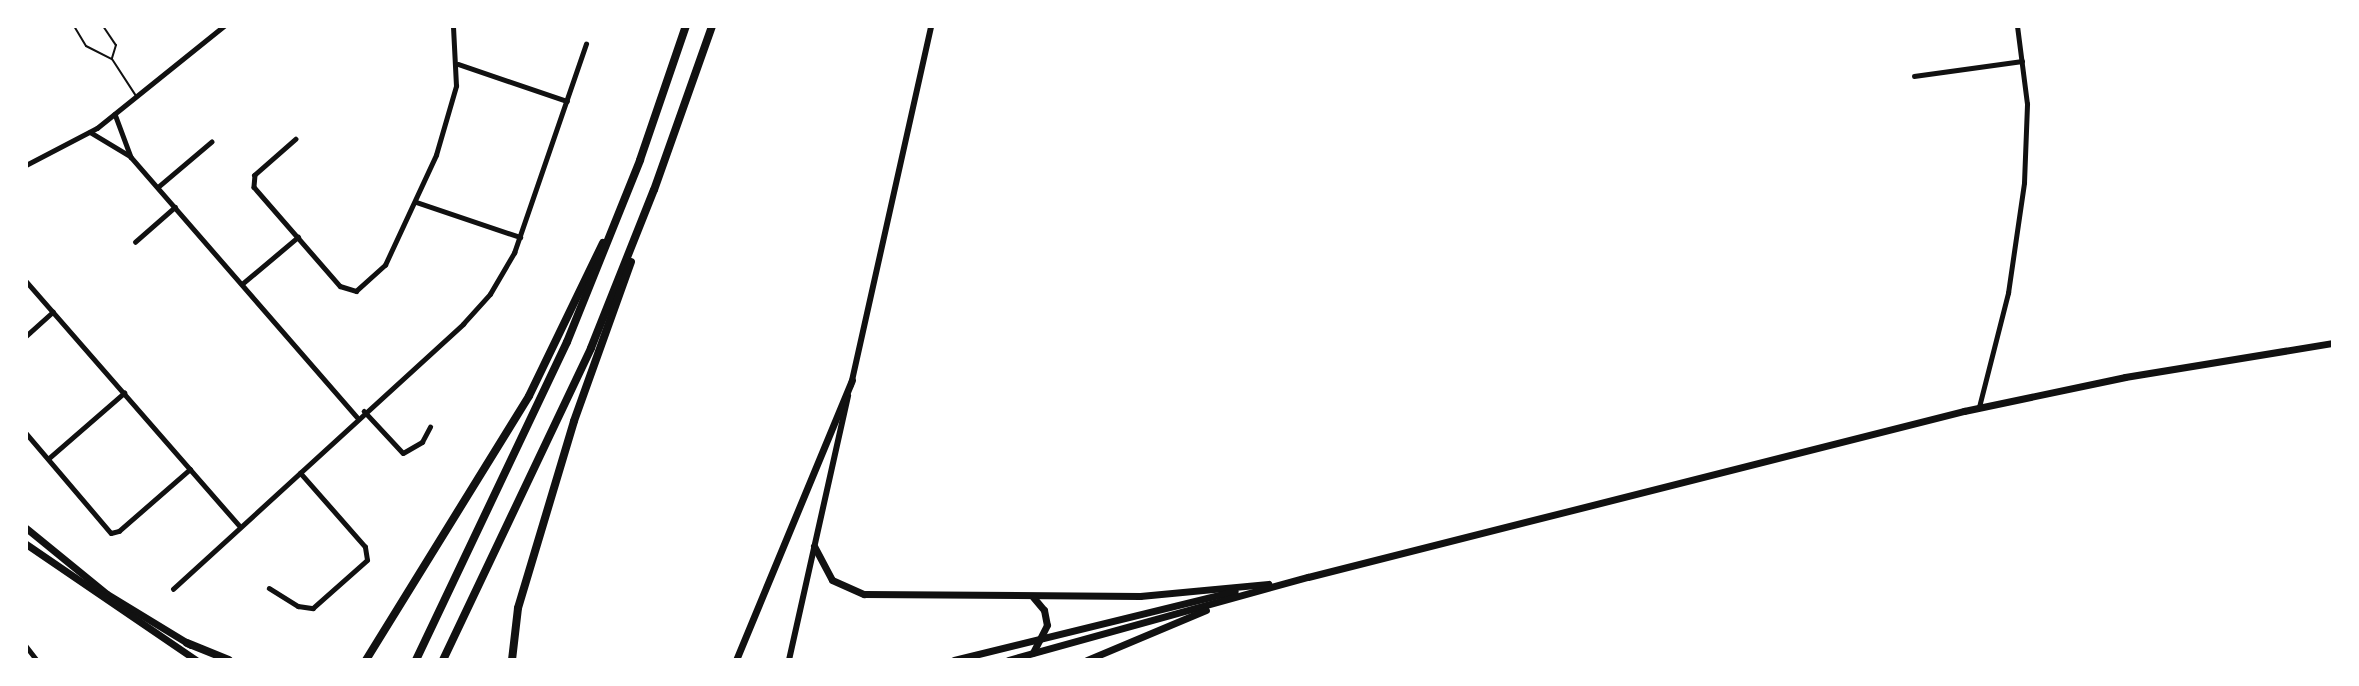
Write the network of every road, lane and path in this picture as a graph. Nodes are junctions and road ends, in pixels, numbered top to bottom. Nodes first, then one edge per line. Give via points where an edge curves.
1 (74, 26) edge
2 (103, 26) edge
3 (224, 26) edge
4 (453, 26) edge
5 (686, 26) edge
6 (712, 26) edge
7 (931, 26) edge
8 (2017, 26) edge
9 (586, 44) dead end
10 (112, 59) junction
11 (2022, 61) junction
12 (458, 64) junction
13 (1914, 76) dead end
14 (136, 97) junction
15 (566, 102) junction
16 (115, 114) junction
17 (90, 132) junction
18 (296, 139) dead end
19 (211, 142) dead end
20 (131, 156) junction
21 (26, 165) edge
22 (158, 187) junction
23 (416, 202) junction
24 (175, 208) junction
25 (620, 213) junction
26 (642, 223) junction
27 (298, 237) junction
28 (520, 237) junction
29 (135, 242) dead end
30 (26, 281) edge
31 (242, 284) junction
32 (53, 312) junction
33 (26, 336) edge
34 (2333, 344) edge
35 (852, 380) junction
36 (124, 393) junction
37 (1979, 408) junction
38 (364, 411) junction
39 (357, 417) junction
40 (430, 427) dead end
41 (26, 433) edge
42 (48, 460) junction
43 (190, 469) junction
44 (300, 473) junction
45 (240, 526) junction
46 (26, 528) edge
47 (26, 544) edge
48 (814, 546) junction
49 (1308, 577) junction
50 (1268, 584) junction
51 (269, 588) dead end
52 (173, 589) dead end
53 (1032, 596) junction
54 (1234, 599) junction
55 (1045, 635) junction
56 (187, 643) junction
57 (26, 646) edge
58 (1033, 653) junction
59 (37, 660) edge
60 (196, 660) edge
61 (219, 660) edge
62 (229, 660) edge
63 (366, 660) edge
64 (416, 660) edge
65 (445, 660) edge
66 (512, 660) edge
67 (736, 660) edge
68 (789, 660) edge
69 (955, 660) edge
70 (976, 660) edge
71 (1008, 660) edge
72 (1087, 660) edge

1 - 10 lane via 86,46
2 - 10 lane via 116,45
3 - 14 street
4 - 12 street
5 - 25 highway
6 - 26 highway
7 - 35 main road
8 - 11 street
9 - 15 street
10 - 14 lane
11 - 13 street
11 - 37 street via 2027,120 2021,207 2006,302
12 - 15 street
12 - 23 street via 451,112
14 - 16 street
15 - 28 street
16 - 17 street
16 - 20 street
17 - 20 street
17 - 21 street
18 - 27 street via 253,182
19 - 22 street
20 - 22 street
22 - 24 street
23 - 27 street via 383,268 350,292
23 - 28 street
24 - 29 street
24 - 31 street
25 - 63 highway via 529,396
25 - 64 highway via 528,430
26 - 65 highway via 550,440
26 - 66 highway via 518,608
27 - 31 street
28 - 38 street via 498,282 478,309
30 - 32 street
31 - 39 street
32 - 33 street
32 - 36 street
34 - 37 main road via 2125,377
35 - 48 main road
35 - 67 main road via 808,496
36 - 42 street
36 - 43 street
37 - 49 main road
38 - 39 street
38 - 40 street via 403,453 422,442
39 - 44 street
41 - 42 street
42 - 43 street via 106,530 119,531
43 - 45 street
44 - 45 street
44 - 51 street via 365,547 367,560 313,608 293,604
45 - 52 street
46 - 56 main road via 97,588
47 - 60 main road
48 - 53 main road via 832,580 858,593
48 - 68 main road
49 - 50 main road
49 - 54 main road
50 - 53 main road via 1163,596
50 - 55 main road
53 - 55 main road via 1046,615
54 - 58 main road
54 - 72 main road
55 - 58 main road
55 - 69 main road
56 - 61 main road
56 - 62 highway
57 - 59 street
58 - 71 main road
69 - 70 main road

